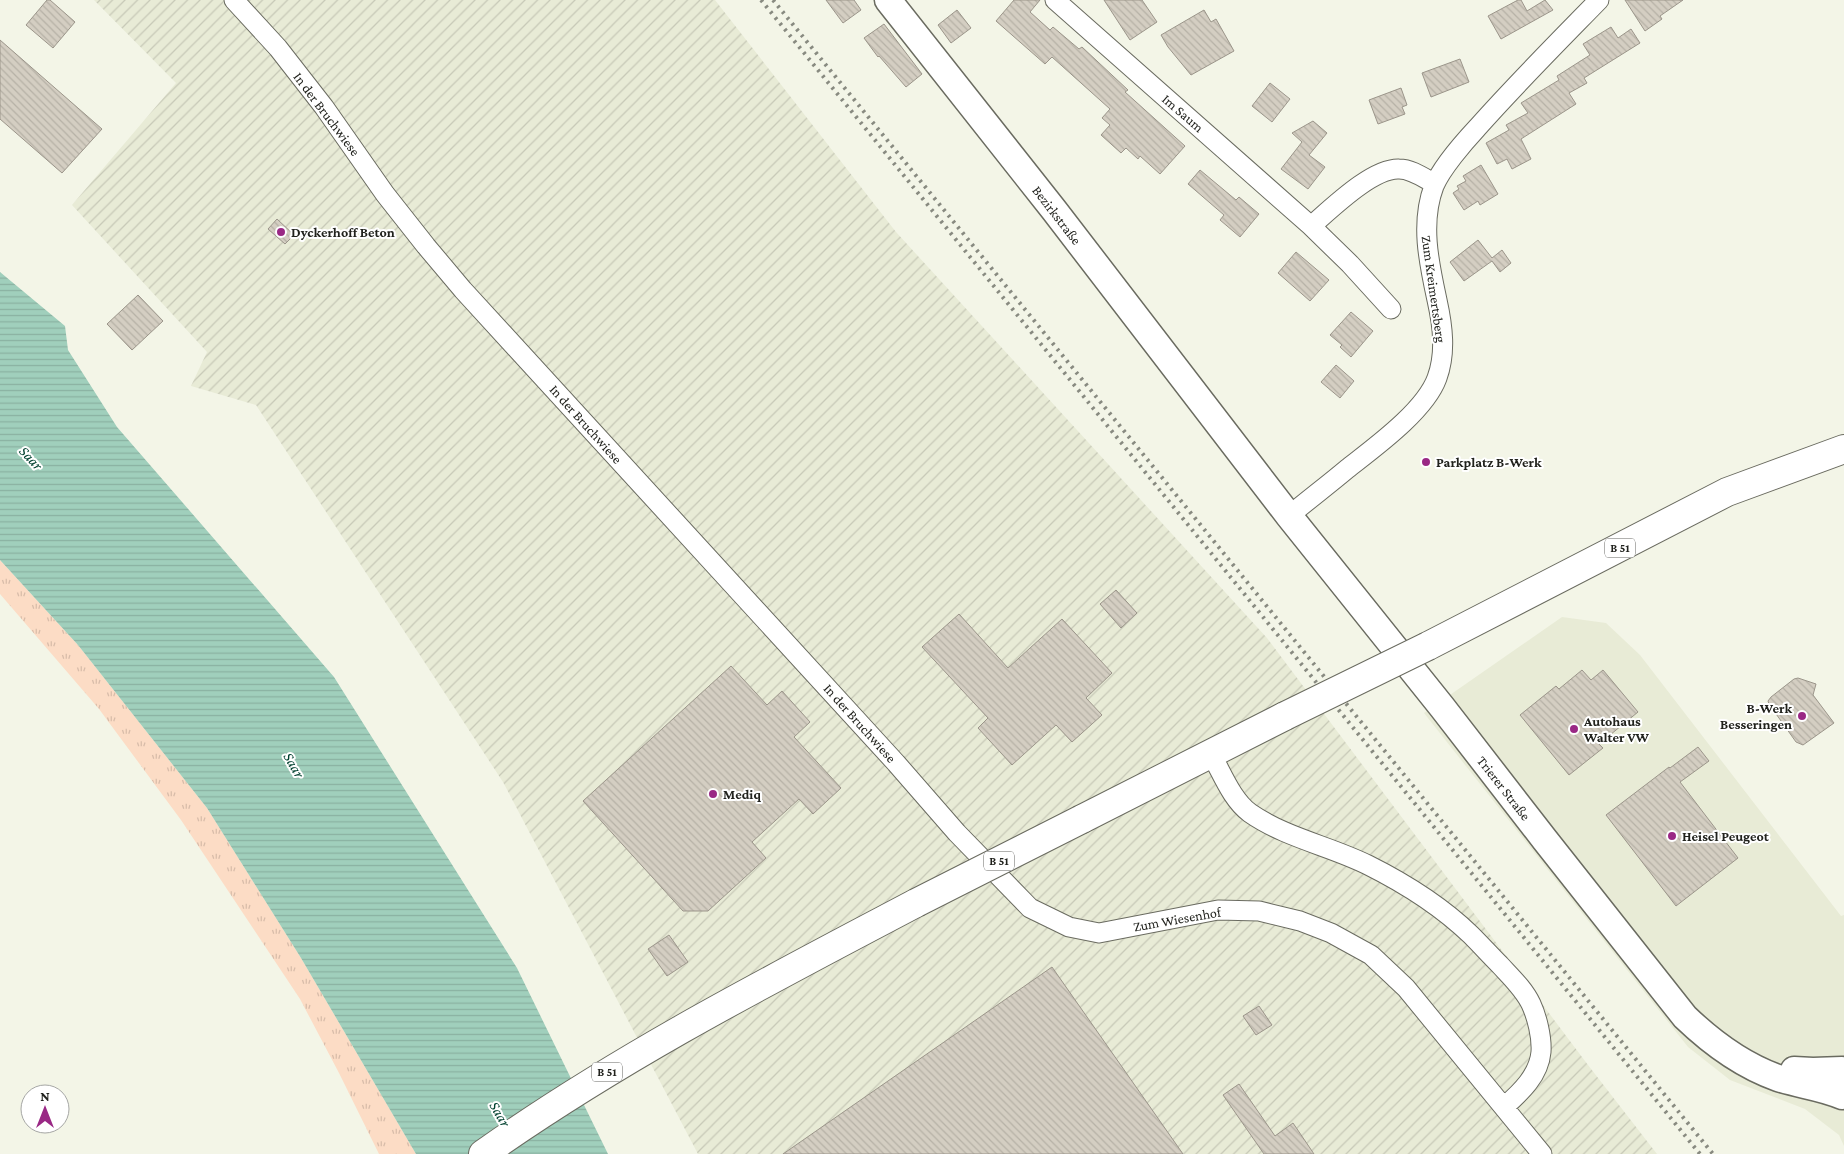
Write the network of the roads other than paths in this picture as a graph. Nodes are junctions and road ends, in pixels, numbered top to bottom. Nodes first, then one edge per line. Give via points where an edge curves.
1 (234, 0) edge
2 (888, 0) edge
3 (1055, 0) edge
4 (1599, 0) edge
5 (1435, 184) junction
6 (1311, 226) junction
7 (1391, 309) dead end
8 (1844, 449) edge
9 (1844, 466) edge
10 (1749, 483) junction
11 (1289, 516) junction
12 (1211, 754) junction
13 (957, 833) joint
14 (1729, 1051) junction
15 (1843, 1068) edge
16 (1843, 1098) edge
17 (1504, 1107) junction
18 (483, 1154) edge
19 (1542, 1154) edge

1 - 13 street, In der Bruchwiese via 278,48 324,107 432,254
2 - 11 street, Bezirkstraße
3 - 6 street, Im Saum
4 - 5 street, Zum Kreimertsberg via 1495,107 1460,147
5 - 6 street via 1414,172 1399,168 1387,171 1350,193
5 - 11 street, Zum Kreimertsberg via 1426,228 1428,261 1443,335 1442,360 1436,380 1400,425
6 - 7 street, Im Saum
8 - 10 main road, B 51
9 - 10 main road, B 51 via 1793,472
10 - 12 main road, B 51, bridge
11 - 14 street, Trierer Straße via 1685,1017
12 - 17 street via 1236,799 1248,812 1269,826 1367,865 1404,885 1470,935 1514,980 1530,1003 1540,1036 1541,1053 1534,1074 1523,1090
12 - 18 main road, B 51, bridge via 737,997 631,1057 539,1114
13 - 17 street, Zum Wiesenhof via 1030,908 1069,927 1099,932 1218,910 1259,911 1331,932 1371,955 1406,988
14 - 15 street, Trierer Straße via 1763,1064 1792,1070
14 - 16 street, Trierer Straße via 1758,1071 1828,1090
15 - 16 street via 1840,1083
17 - 19 street, Zum Wiesenhof

